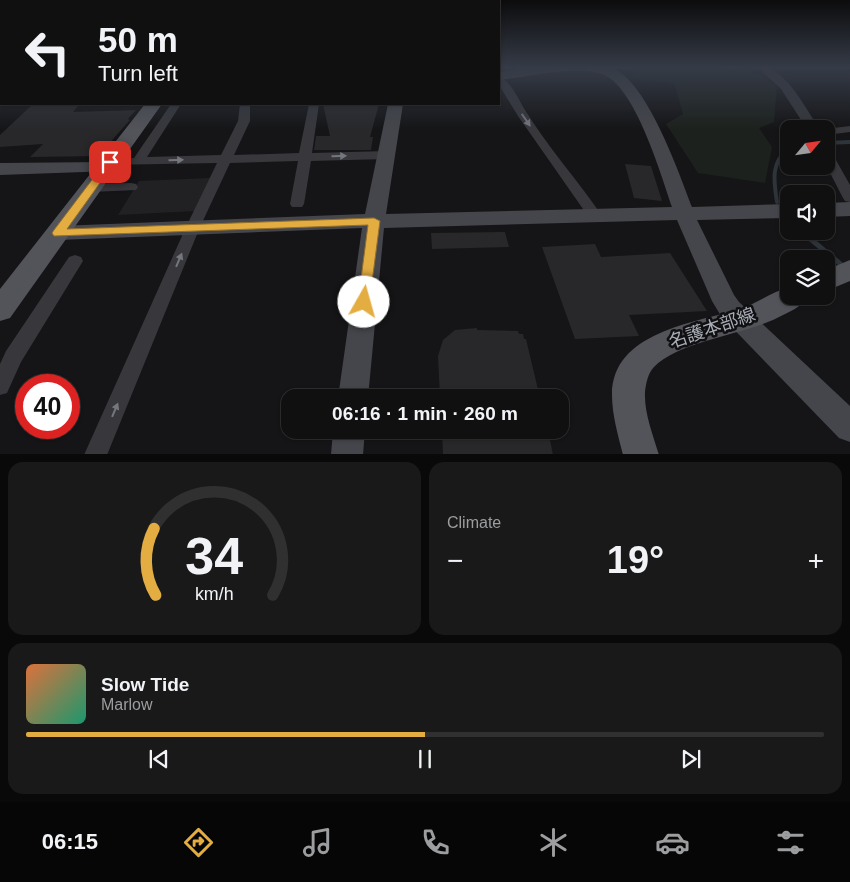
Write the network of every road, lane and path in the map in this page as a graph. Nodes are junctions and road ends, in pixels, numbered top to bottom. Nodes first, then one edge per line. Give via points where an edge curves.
1 (507, 88) edge
2 (627, 88) edge
3 (785, 88) edge
4 (153, 105) edge
5 (175, 105) edge
6 (245, 105) edge
7 (314, 105) edge
8 (395, 105) edge
9 (164, 120) junction
10 (808, 120) edge
11 (142, 121) junction
12 (850, 129) edge
13 (835, 131) edge
14 (387, 155) junction
15 (305, 156) junction
16 (224, 158) junction
17 (138, 161) junction
18 (108, 165) junction
19 (0, 169) edge
20 (835, 170) edge
21 (131, 187) dead end
22 (91, 188) junction
23 (850, 198) edge
24 (297, 204) dead end
25 (850, 209) edge
26 (835, 210) edge
27 (780, 211) edge
28 (685, 214) junction
29 (595, 216) junction
30 (374, 221) junction
31 (193, 227) junction
32 (58, 233) junction
33 (76, 260) dead end
34 (780, 302) edge
35 (0, 310) edge
36 (741, 320) junction
37 (0, 386) edge
38 (354, 389) edge
39 (850, 427) edge
40 (348, 439) edge
41 (96, 454) edge
42 (347, 454) edge
43 (641, 454) edge

1 -> 29 street
2 - 28 street via 649,122
3 - 10 street
4 - 11 main road
5 - 9 street
6 - 16 street via 244,121
7 - 15 street
8 - 14 street
9 - 11 street
9 - 17 street
11 - 18 main road
12 - 13 street
15 -> 14 street
14 - 30 street
15 - 16 street
15 - 24 street
17 -> 16 street
16 - 31 street
17 - 18 street
18 - 19 street
18 - 22 main road
20 - 23 street
21 - 22 street
22 - 32 main road
25 - 26 street
27 - 28 street
28 - 29 street
28 - 36 street via 724,301
29 - 30 street
30 - 31 street
30 - 38 street
31 - 32 street
41 -> 31 street
32 - 35 main road
33 - 37 street via 13,358
34 - 36 main road, 名護本部線
36 - 39 street
36 - 43 main road, 名護本部線 via 664,343 642,359 630,376 628,391 631,424
40 - 42 street

